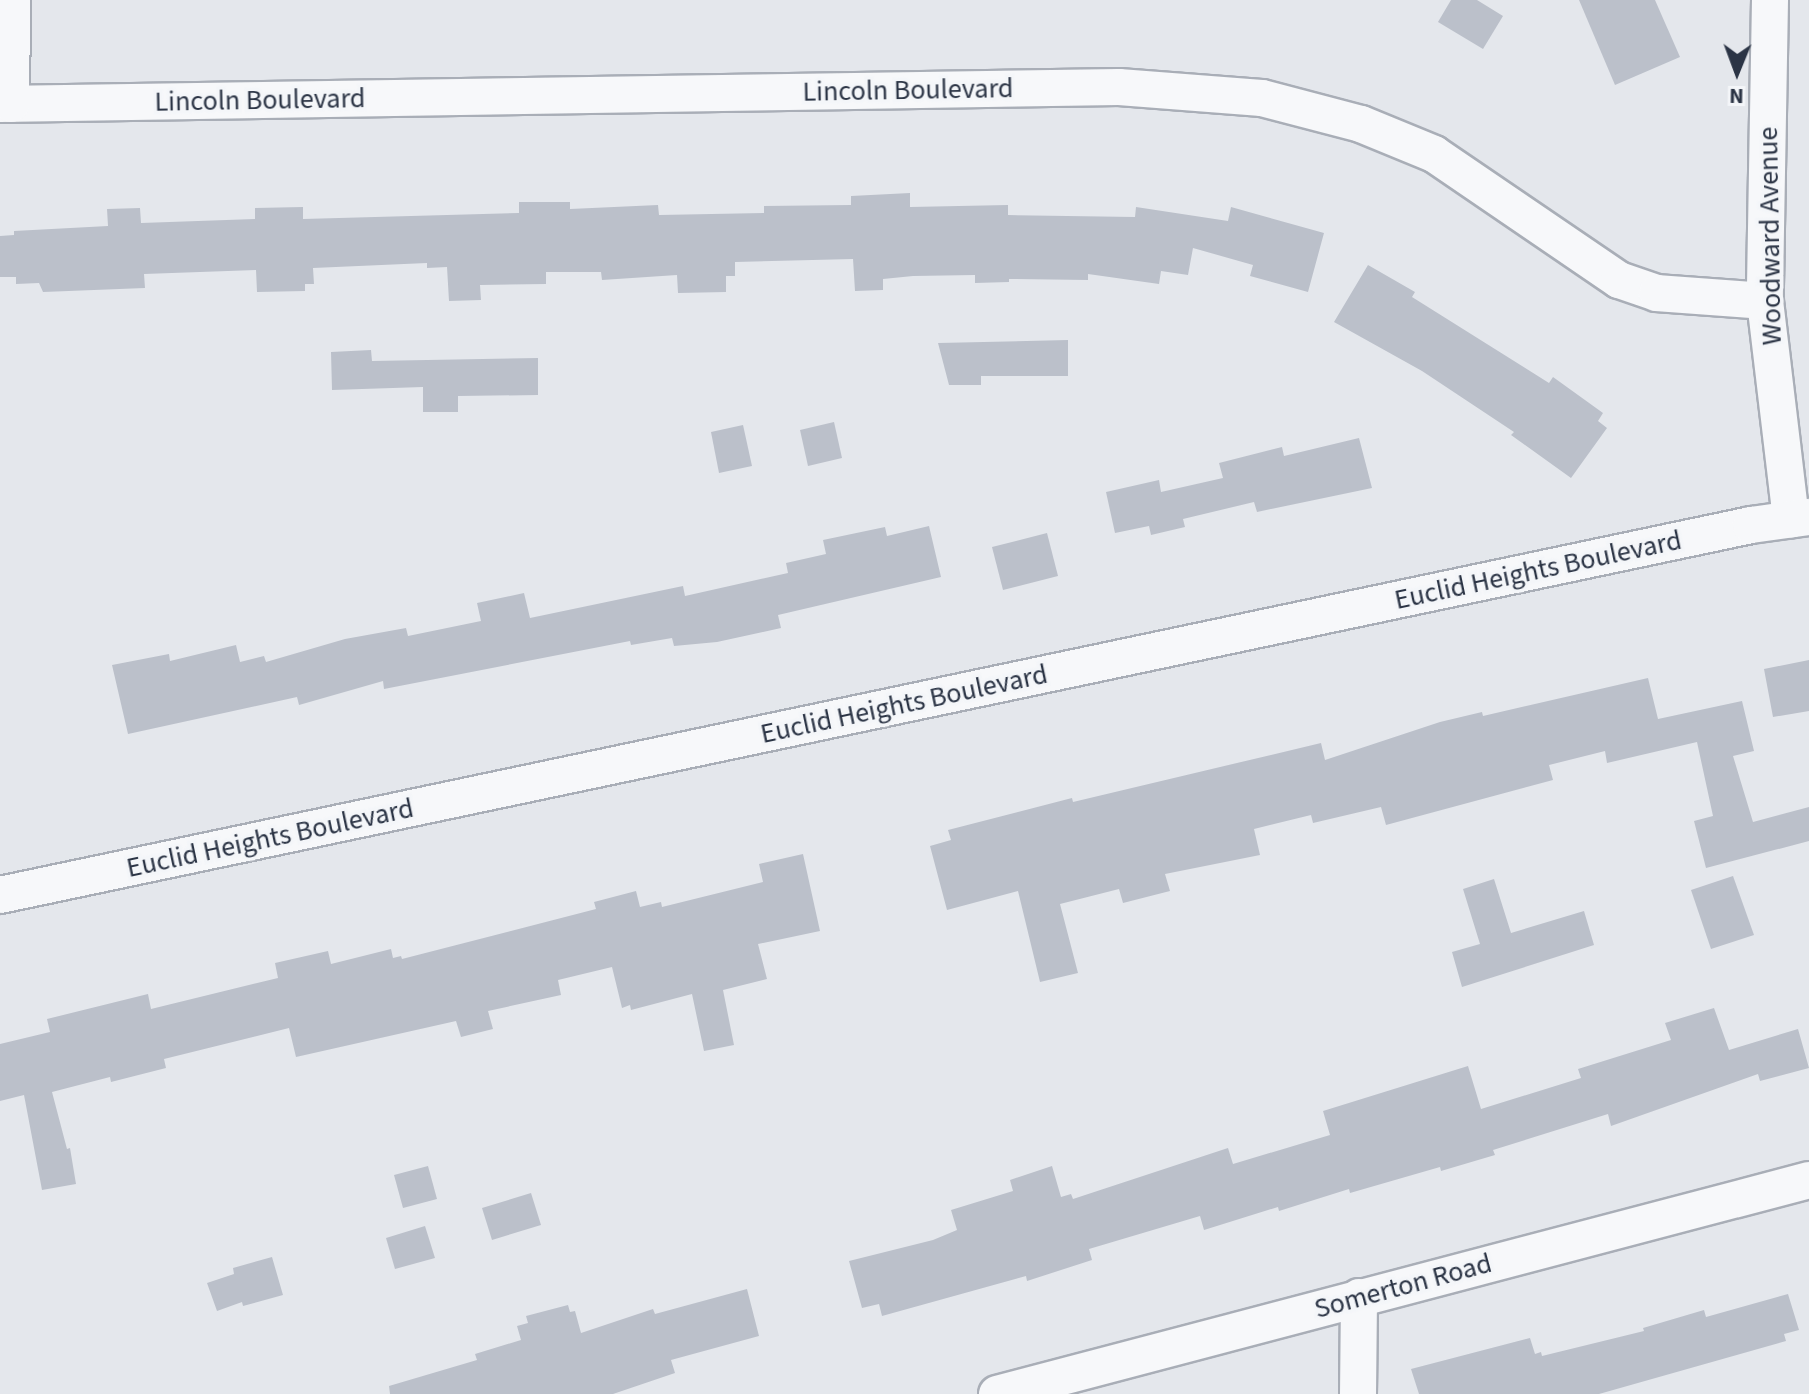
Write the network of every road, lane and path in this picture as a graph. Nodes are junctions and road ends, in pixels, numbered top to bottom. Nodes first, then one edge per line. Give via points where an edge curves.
1 (12, 0) edge
2 (1770, 0) edge
3 (5, 104) edge
4 (1765, 301) junction
5 (1800, 518) edge
6 (0, 895) edge
7 (1809, 1180) edge
8 (1359, 1297) junction
9 (997, 1394) edge
10 (1358, 1394) edge

1 - 3 street
2 - 4 street, Woodward Avenue
3 - 4 street, Lincoln Boulevard via 1119,87 1262,98 1361,124 1434,154 1619,280 1657,293
4 - 5 street, Woodward Avenue
5 - 6 street, Euclid Heights Boulevard
7 - 8 street, Somerton Road
8 - 9 street, Somerton Road
8 - 10 street

